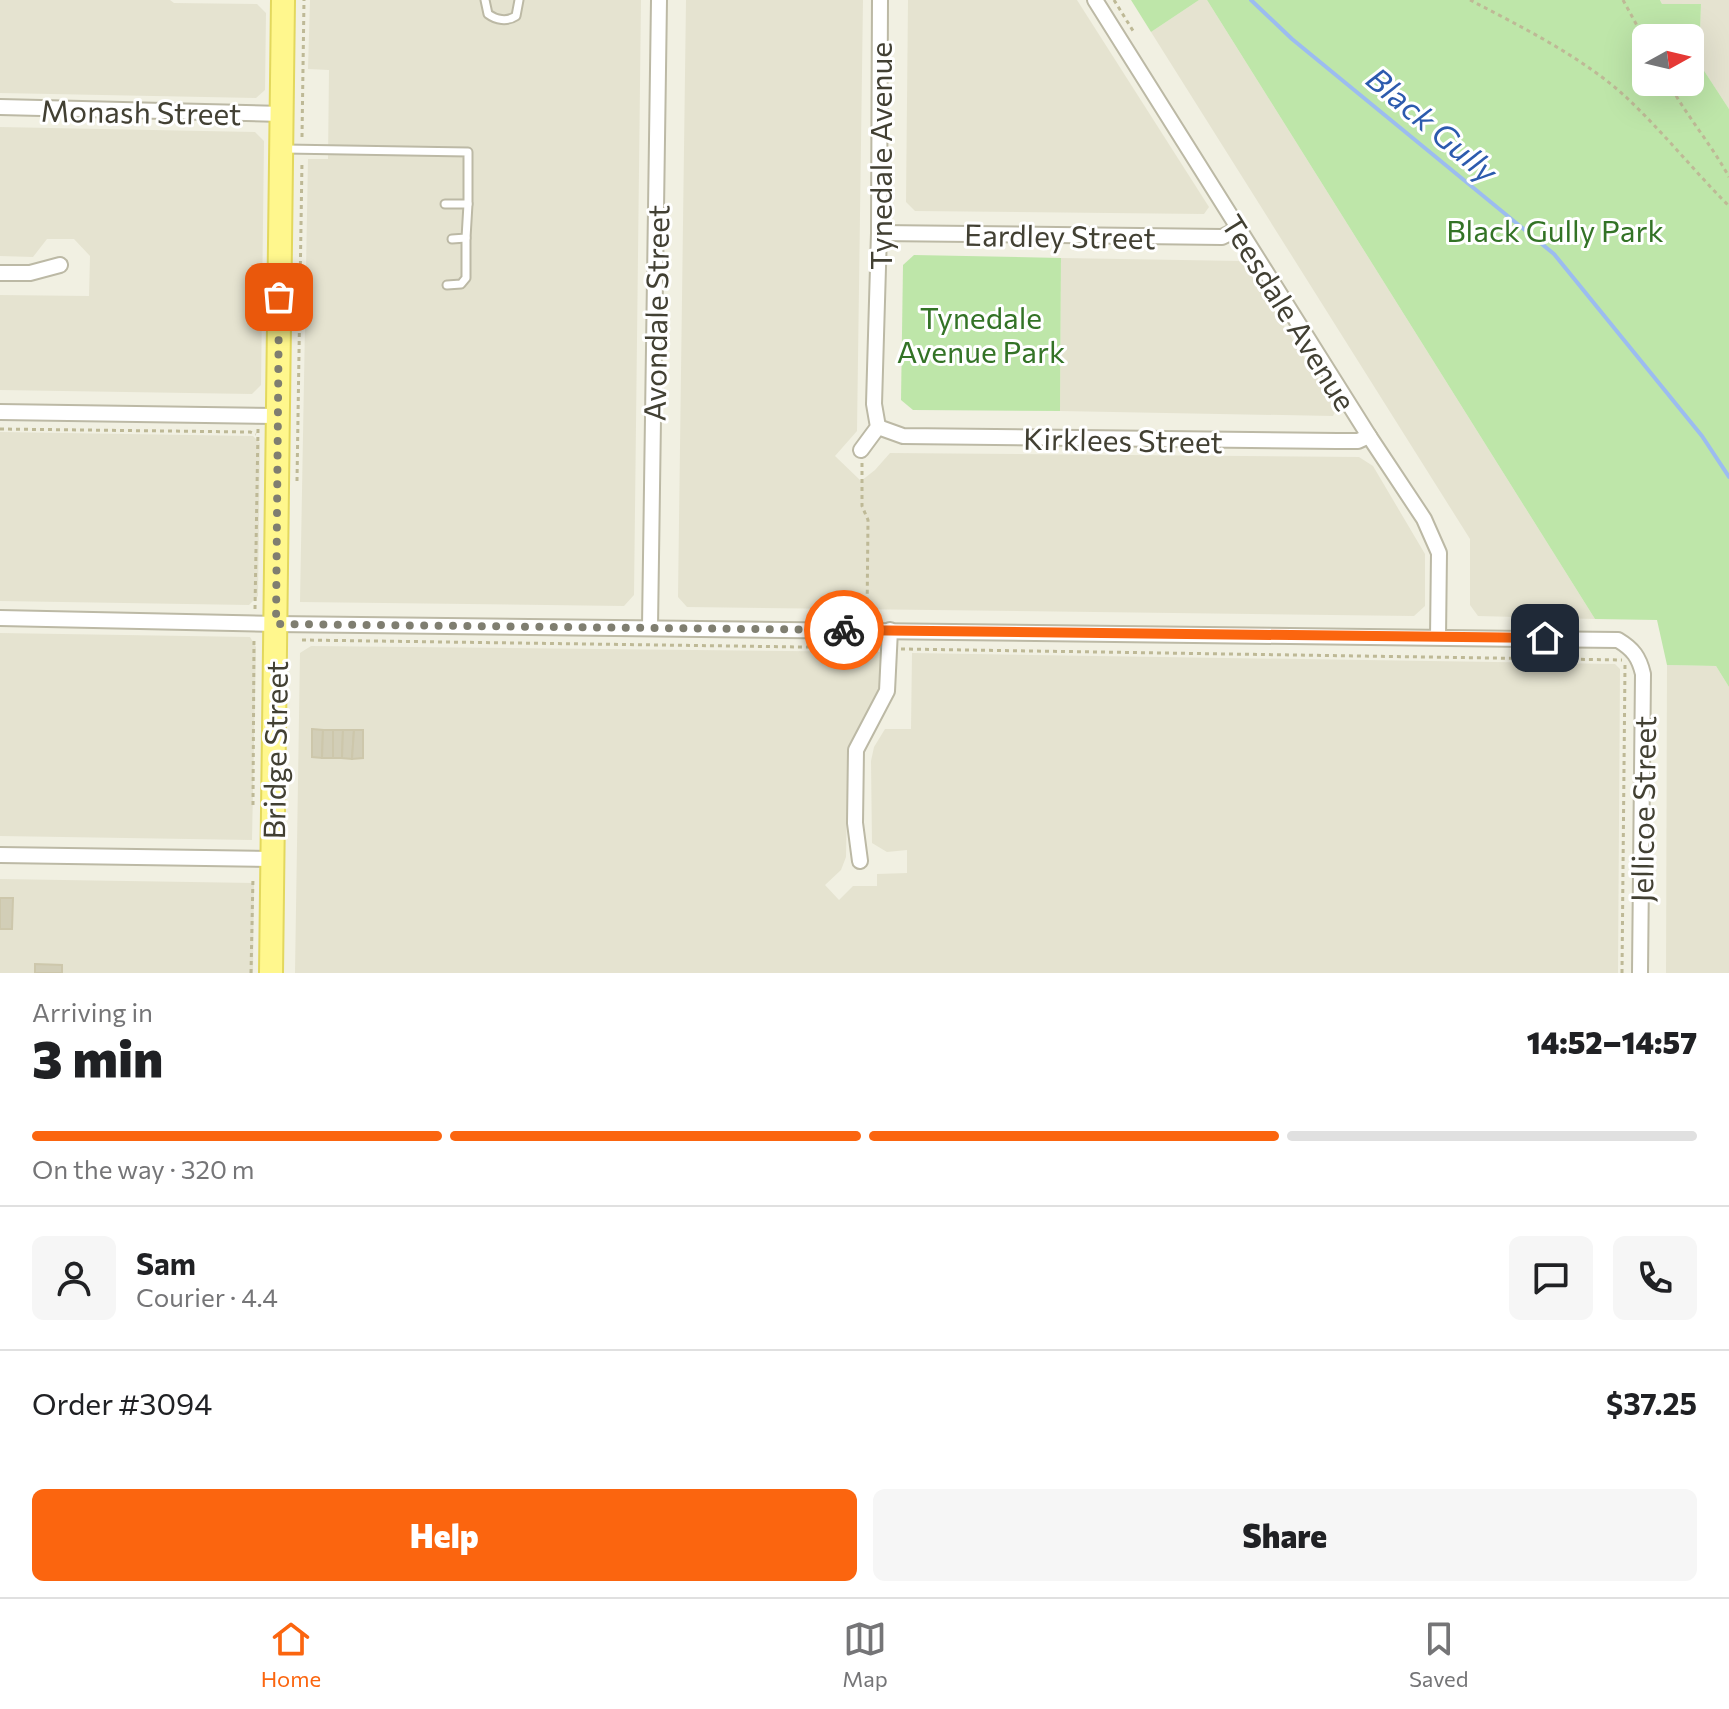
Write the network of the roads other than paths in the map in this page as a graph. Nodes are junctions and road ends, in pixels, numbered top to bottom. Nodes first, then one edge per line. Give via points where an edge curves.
1 (283, 0) edge
2 (485, 0) edge
3 (519, 0) edge
4 (659, 0) edge
5 (880, 0) edge
6 (1095, 0) edge
7 (0, 107) edge
8 (282, 114) junction
9 (292, 150) junction
10 (445, 204) dead end
11 (468, 204) junction
12 (1238, 229) junction
13 (879, 233) junction
14 (466, 238) junction
15 (452, 239) dead end
16 (60, 265) dead end
17 (0, 273) edge
18 (447, 285) dead end
19 (0, 412) edge
20 (277, 416) junction
21 (878, 427) junction
22 (1369, 436) junction
23 (861, 450) road end
24 (0, 618) edge
25 (285, 624) junction
26 (650, 627) junction
27 (890, 630) junction
28 (1438, 637) junction
29 (0, 855) edge
30 (273, 859) junction
31 (860, 861) dead end
32 (271, 973) edge
33 (1640, 973) edge

1 - 8 main road, Bridge Street
2 - 3 lane via 495,19 516,16
4 - 26 street, Avondale Street
5 - 13 street, Tynedale Avenue
6 - 12 street, Teesdale Avenue
7 - 8 street, Monash Street
8 - 9 main road, Bridge Street
9 - 11 lane via 468,152
9 - 20 main road, Bridge Street
10 - 11 lane
11 - 14 lane
12 - 13 street, Eardley Street via 1222,237
12 - 22 street, Teesdale Avenue
13 - 21 street, Tynedale Avenue via 874,404
14 - 15 lane
14 - 18 lane via 466,278
16 - 17 street
19 - 20 street
20 - 25 main road, Bridge Street
21 - 22 street, Kirklees Street via 903,436 1358,441
21 - 23 street
22 - 28 street, Teesdale Avenue via 1424,519 1439,553
24 - 25 street
25 - 26 street
25 - 30 main road, Bridge Street
26 - 27 street
27 - 28 street
27 - 31 street via 887,691 856,750
28 - 33 street, Jellicoe Street via 1618,640 1640,660
29 - 30 street
30 - 32 main road, Bridge Street

